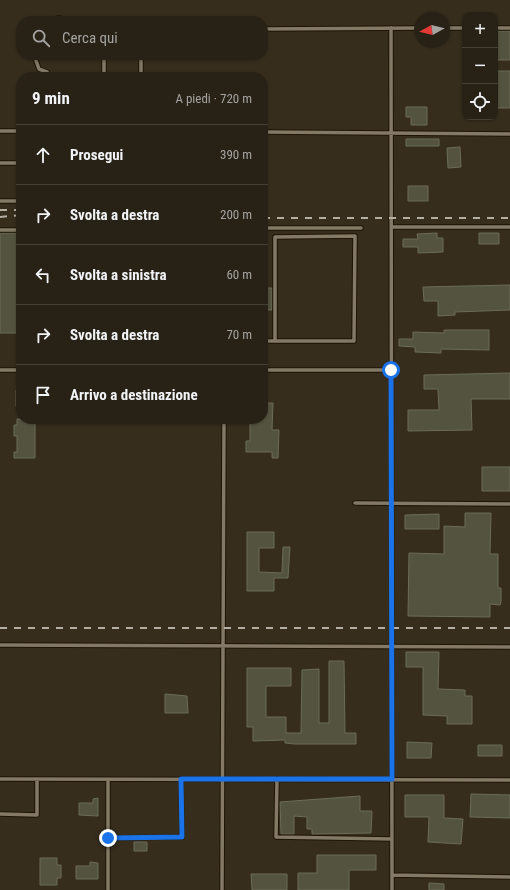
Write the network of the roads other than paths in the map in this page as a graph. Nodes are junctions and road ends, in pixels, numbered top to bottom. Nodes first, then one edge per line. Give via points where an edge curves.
1 (391, 28) junction
2 (414, 28) edge
3 (450, 28) edge
4 (462, 28) edge
5 (498, 28) edge
6 (510, 28) edge
7 (268, 29) edge
8 (36, 60) edge
9 (104, 60) edge
10 (141, 60) edge
11 (47, 72) dead end
12 (104, 72) edge
13 (141, 72) edge
14 (0, 131) edge
15 (16, 131) edge
16 (268, 132) edge
17 (391, 134) junction
18 (510, 134) edge
19 (0, 163) edge
20 (16, 163) edge
21 (0, 200) edge
22 (16, 201) edge
23 (391, 227) junction
24 (510, 227) edge
25 (268, 228) edge
26 (361, 228) dead end
27 (0, 230) edge
28 (16, 230) edge
29 (268, 341) edge
30 (275, 341) junction
31 (0, 370) edge
32 (16, 370) edge
33 (268, 370) edge
34 (391, 370) junction
35 (224, 424) edge
36 (356, 503) dead end
37 (391, 503) junction
38 (510, 504) edge
39 (0, 646) edge
40 (223, 646) junction
41 (391, 646) junction
42 (510, 647) edge
43 (0, 779) edge
44 (37, 779) junction
45 (108, 779) junction
46 (181, 779) junction
47 (223, 779) junction
48 (277, 779) junction
49 (392, 779) junction
50 (510, 780) edge
51 (0, 814) edge
52 (108, 838) junction
53 (392, 839) junction
54 (392, 875) junction
55 (510, 877) edge
56 (108, 890) edge
57 (222, 890) edge
58 (392, 890) edge

1 - 2 lane
1 - 7 lane
1 - 17 lane
3 - 4 lane
5 - 6 lane
8 - 11 lane via 39,69
9 - 12 lane
10 - 13 lane
14 - 15 lane
16 - 17 lane
17 - 18 lane
17 - 23 lane
19 - 20 lane
21 - 22 lane
23 - 24 lane
23 - 34 lane
25 - 26 lane
27 - 28 lane
29 - 30 lane
30 - 30 lane via 354,341 355,236 275,237
31 - 32 lane
33 - 34 lane
34 - 37 lane
35 - 40 lane
36 - 37 lane
37 - 38 lane
37 - 41 lane
39 - 40 lane
40 - 41 lane
40 - 47 lane
41 - 42 lane
41 - 49 lane
43 - 44 lane
44 - 45 lane
44 - 51 lane via 37,814
45 - 46 lane
45 - 52 lane
46 - 47 lane
46 - 52 lane via 182,837
47 - 48 lane
47 - 57 lane
48 - 49 lane
48 - 53 lane via 276,837
49 - 50 lane
49 - 53 lane
52 - 56 lane
53 - 54 lane
54 - 55 lane
54 - 58 lane

